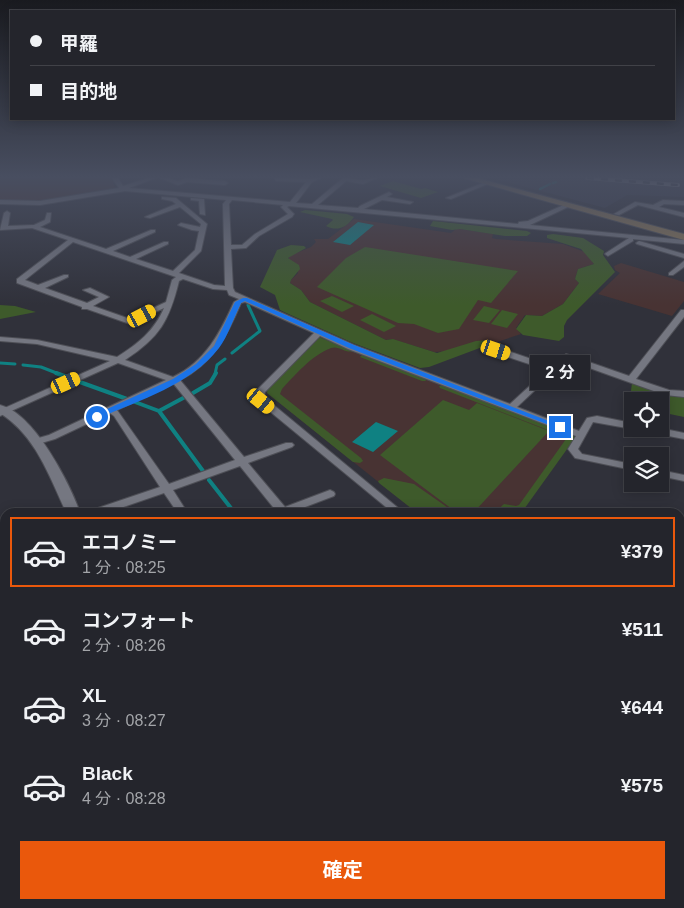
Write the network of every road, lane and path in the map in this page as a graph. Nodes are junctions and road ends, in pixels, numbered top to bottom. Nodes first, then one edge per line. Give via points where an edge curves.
1 (48, 220) edge
2 (202, 220) edge
3 (226, 220) edge
4 (283, 220) edge
5 (460, 220) edge
6 (535, 220) edge
7 (624, 220) edge
8 (641, 220) edge
9 (529, 223) junction
10 (181, 225) dead end
11 (505, 225) junction
12 (34, 227) junction
13 (3, 228) edge
14 (203, 229) junction
15 (542, 229) junction
16 (153, 230) dead end
17 (684, 232) edge
18 (684, 237) edge
19 (631, 239) junction
20 (72, 240) junction
21 (684, 242) edge
22 (166, 243) dead end
23 (227, 247) junction
24 (107, 251) junction
25 (608, 254) dead end
26 (684, 256) edge
27 (130, 259) junction
28 (684, 263) edge
29 (671, 274) dead end
30 (178, 275) junction
31 (66, 276) dead end
32 (38, 288) junction
33 (228, 288) junction
34 (87, 290) dead end
35 (245, 299) junction
36 (170, 304) junction
37 (85, 307) junction
38 (684, 312) edge
39 (318, 332) junction
40 (0, 339) edge
41 (496, 350) dead end
42 (118, 360) junction
43 (553, 369) junction
44 (632, 378) dead end
45 (176, 381) junction
46 (684, 394) edge
47 (511, 408) junction
48 (2, 410) edge
49 (112, 410) junction
50 (624, 424) edge
51 (669, 433) edge
52 (582, 434) junction
53 (684, 436) edge
54 (38, 442) junction
55 (288, 445) dead end
56 (242, 462) junction
57 (624, 465) edge
58 (669, 475) edge
59 (684, 478) edge
60 (166, 488) junction
61 (330, 494) dead end
62 (71, 508) edge
63 (110, 508) edge
64 (179, 508) edge
65 (280, 508) edge
66 (293, 508) edge
67 (393, 508) edge

1 - 12 street
2 - 14 street
3 - 23 street
4 - 23 street via 244,246
5 - 11 street
6 - 9 street
7 - 18 main road
8 - 17 main road
9 - 11 street
9 - 15 street
10 - 14 street
11 - 15 street
12 - 13 street
12 - 20 street
14 - 30 street via 198,251
15 - 19 street
16 - 24 street
19 - 21 street
19 - 25 street
19 - 26 street
20 - 24 street
20 - 32 street via 20,281
22 - 27 street
23 - 33 street
24 - 27 street
27 - 30 street
28 - 29 street
30 - 33 street via 213,287
30 - 36 street
31 - 32 street
32 - 37 street
33 - 35 street
34 - 37 street via 105,297
35 - 39 street
35 - 45 street via 238,302 213,351
36 - 37 street via 130,322
36 - 42 street via 154,332
38 - 44 street
39 - 47 street
39 - 67 street via 260,391 259,398
40 - 42 street via 42,342
41 - 43 street
42 - 45 street
42 - 48 street
43 - 46 street via 566,357 668,393
43 - 47 street
45 - 49 street
45 - 56 street
47 - 52 street
48 - 54 street via 25,425
49 - 54 street
49 - 60 street
50 - 52 street via 590,420
51 - 53 street
52 - 57 street via 573,449 580,456
54 - 62 street
55 - 56 street
56 - 60 street
56 - 65 street
58 - 59 street
60 - 63 street
60 - 64 street
61 - 66 street

